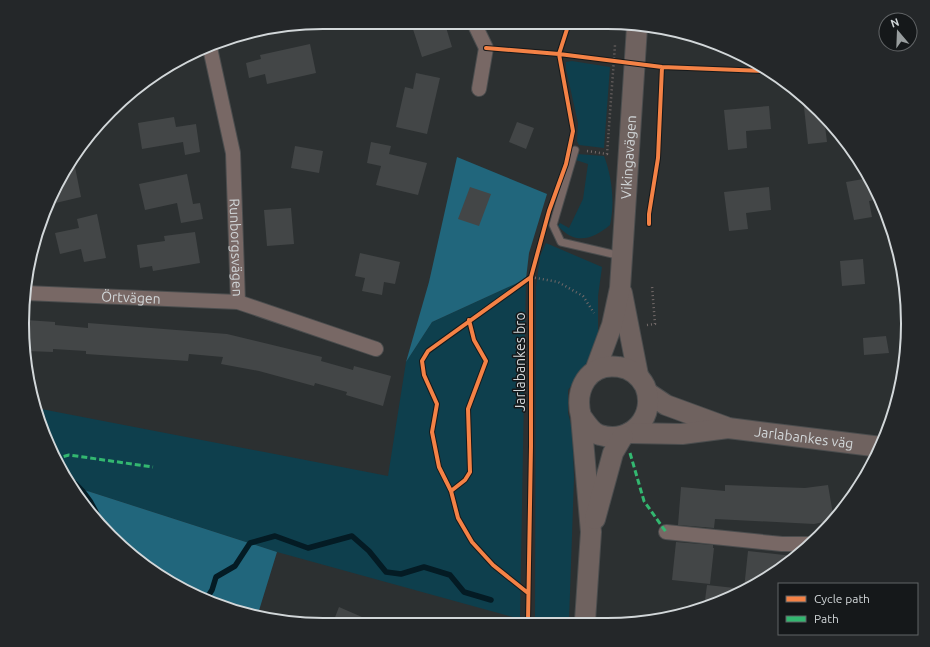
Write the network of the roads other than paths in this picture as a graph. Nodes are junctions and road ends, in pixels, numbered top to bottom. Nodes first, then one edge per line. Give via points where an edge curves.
1 (477, 29) edge
2 (637, 31) edge
3 (211, 51) edge
4 (479, 89) dead end
5 (575, 150) road end
6 (623, 256) junction
7 (620, 288) junction
8 (31, 293) edge
9 (238, 302) junction
10 (376, 349) dead end
11 (595, 371) junction
12 (638, 375) junction
13 (648, 393) junction
14 (581, 416) junction
15 (728, 428) junction
16 (626, 435) junction
17 (874, 446) edge
18 (591, 532) junction
19 (666, 532) dead end
20 (802, 544) edge
21 (585, 618) edge

1 - 4 street via 486,48
2 - 6 main road, Vikingavägen
3 - 9 street, Runborgsvägen via 233,153
5 - 6 lane via 553,225 561,242
6 - 7 main road, Vikingavägen
7 - 11 main road, Vikingavägen via 612,325
7 - 12 main road, Vikingavägen
8 - 9 street, Örtvägen
9 - 10 street, Runborgsvägen
11 - 12 main road via 608,366 620,367
11 - 14 main road, Vikingavägen via 579,393 578,405
12 - 13 main road, Vikingavägen
13 - 15 main road, Jarlabankes väg via 666,405
13 - 16 main road, Vikingavägen via 646,416 639,426
14 - 16 main road via 589,428 599,435
14 - 18 main road, Vikingavägen
15 - 16 main road, Jarlabankes väg via 682,434
15 - 17 main road, Jarlabankes väg
16 - 18 main road, Vikingavägen via 613,452
18 - 21 main road, Vikingavägen
19 - 20 street

